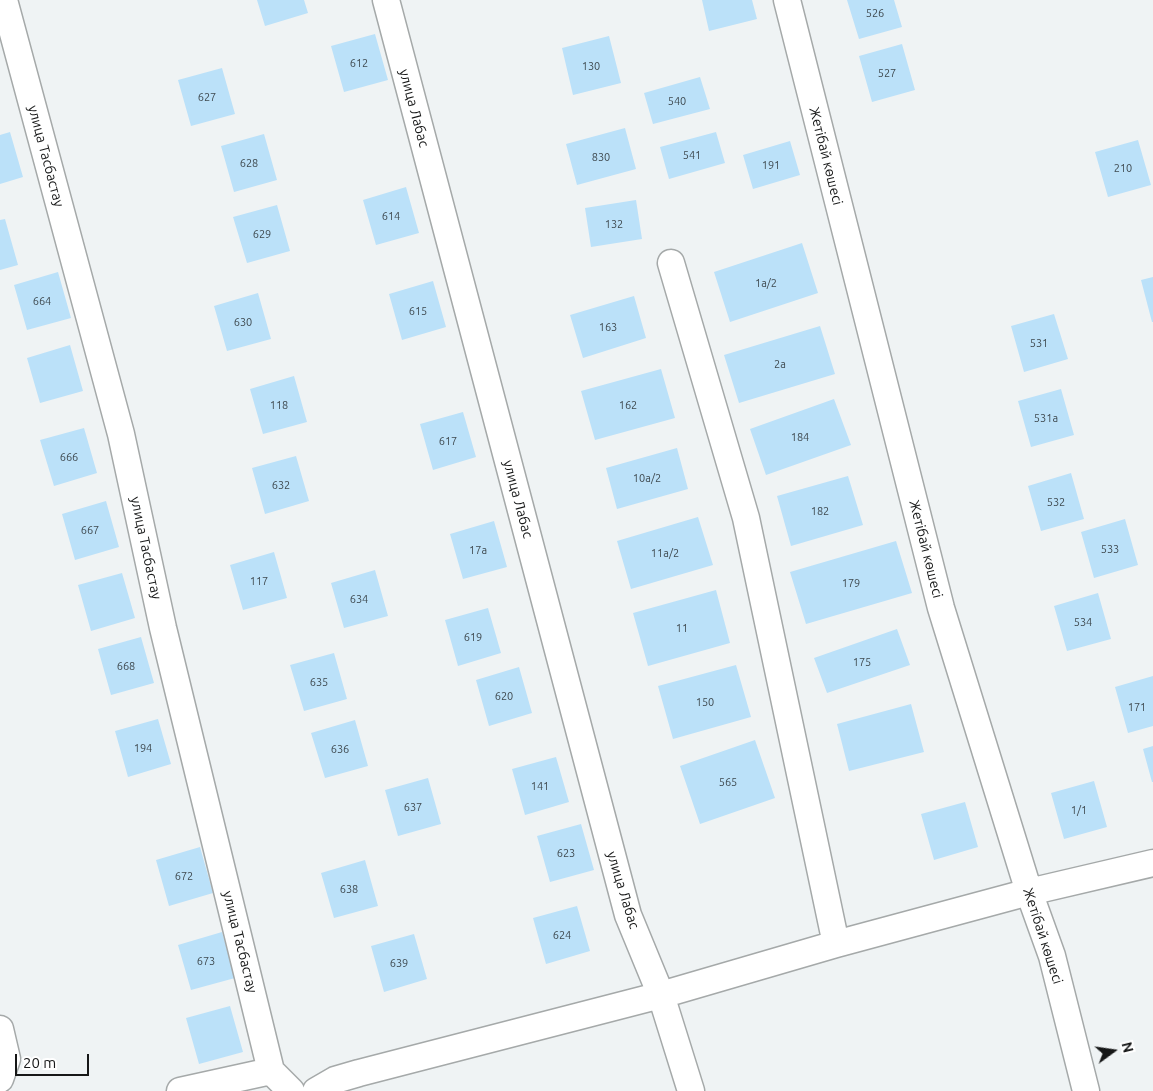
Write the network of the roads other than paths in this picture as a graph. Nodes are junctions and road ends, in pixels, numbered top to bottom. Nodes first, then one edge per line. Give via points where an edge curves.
1 (4, 0) edge
2 (386, 0) edge
3 (787, 0) edge
4 (671, 263) dead end
5 (1153, 864) edge
6 (1029, 892) junction
7 (836, 944) junction
8 (661, 995) junction
9 (0, 1029) edge
10 (271, 1071) junction
11 (0, 1079) edge
12 (180, 1091) edge
13 (291, 1091) edge
14 (316, 1091) edge
15 (691, 1091) edge
16 (1086, 1091) edge

1 - 10 street, улица Тасбастау via 121,434 164,628
2 - 8 street, улица Лабас via 628,915
3 - 6 street, Жетібай көшесі via 941,608
4 - 7 street via 746,518
5 - 6 street
6 - 7 street
6 - 16 street, Жетібай көшесі via 1052,956
7 - 8 street
8 - 14 street via 359,1073 335,1080
8 - 15 street, улица Лабас
9 - 11 street via 7,1059
10 - 12 street
10 - 13 street

